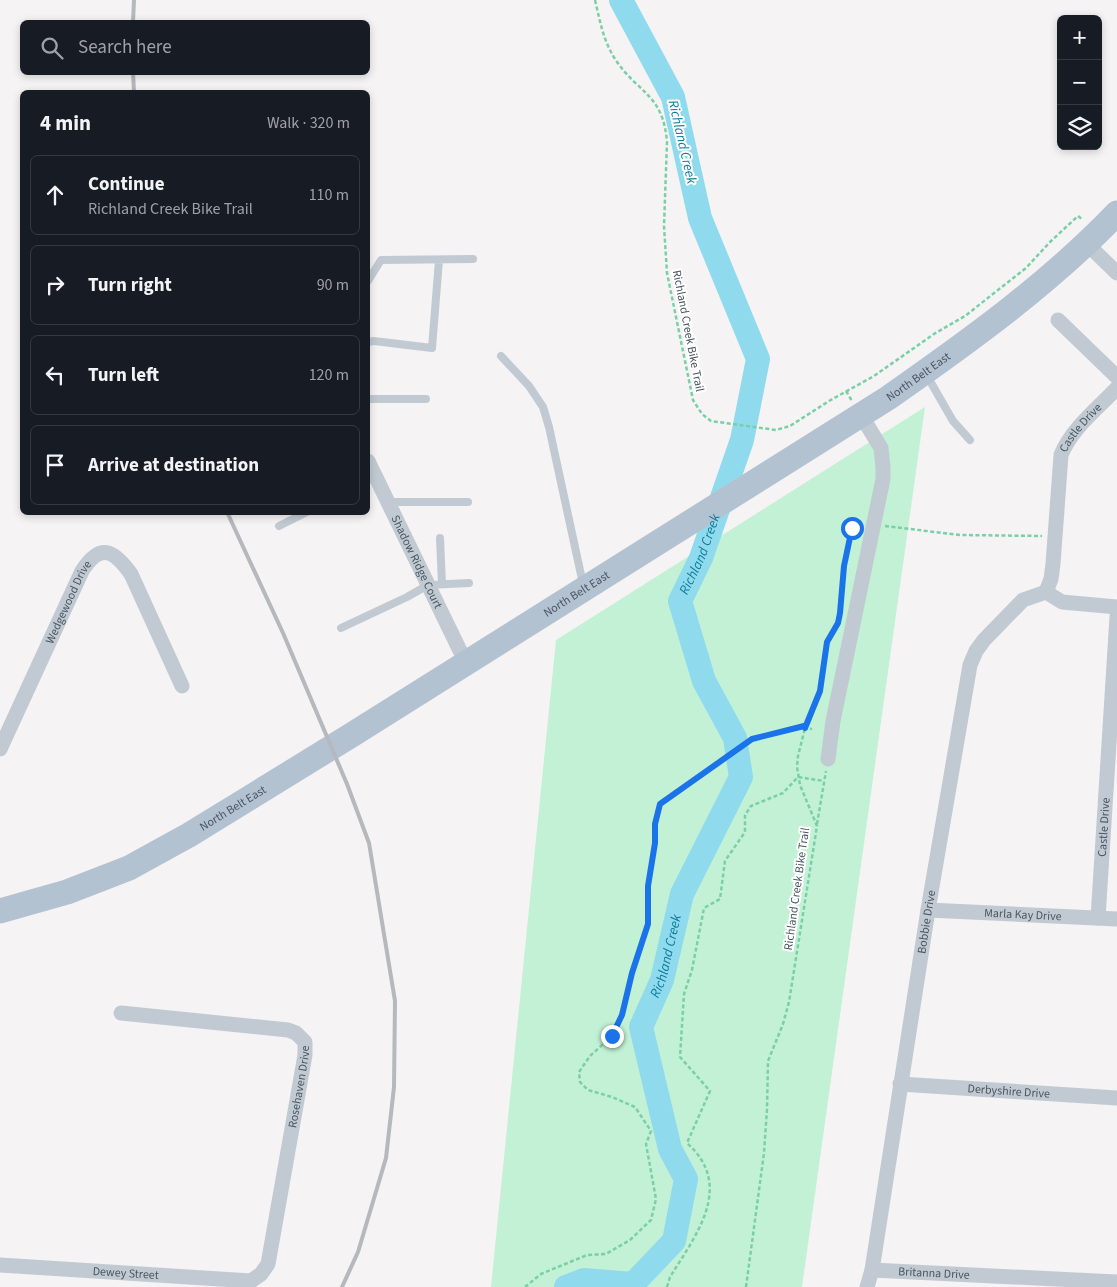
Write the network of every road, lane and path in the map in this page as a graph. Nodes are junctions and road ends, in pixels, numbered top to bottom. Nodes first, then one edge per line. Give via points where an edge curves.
1 (595, 0) edge
2 (1117, 213) edge
3 (1078, 216) dead end
4 (1086, 243) junction
5 (473, 259) dead end
6 (439, 260) junction
7 (1117, 274) edge
8 (370, 278) edge
9 (1058, 320) dead end
10 (370, 342) edge
11 (501, 356) dead end
12 (925, 372) junction
13 (1117, 376) edge
14 (1117, 388) edge
15 (370, 399) edge
16 (426, 399) dead end
17 (861, 415) junction
18 (970, 440) dead end
19 (372, 482) edge
20 (387, 502) junction
21 (468, 502) dead end
22 (302, 515) edge
23 (875, 524) junction
24 (279, 526) dead end
25 (1056, 536) junction
26 (440, 538) dead end
27 (469, 583) dead end
28 (435, 584) junction
29 (584, 589) junction
30 (1046, 592) junction
31 (1117, 607) edge
32 (1117, 617) edge
33 (341, 628) dead end
34 (466, 663) junction
35 (182, 686) dead end
36 (805, 728) junction
37 (812, 729) dead end
38 (0, 749) edge
39 (828, 759) joint
40 (798, 777) junction
41 (824, 781) junction
42 (817, 826) junction
43 (928, 910) junction
44 (0, 911) edge
45 (1098, 918) junction
46 (1117, 919) edge
47 (121, 1014) dead end
48 (900, 1084) junction
49 (1117, 1098) edge
50 (0, 1265) edge
51 (872, 1270) junction
52 (251, 1281) joint
53 (1117, 1282) edge
54 (525, 1287) edge
55 (667, 1287) edge
56 (746, 1287) edge
57 (867, 1287) edge

1 - 3 path, Richland Creek Bike Trail via 607,45 616,61 657,104 666,128 664,226 667,273 693,400 711,421 776,430 790,426 965,316 1026,268
2 - 4 main road, North Belt East
4 - 7 street
4 - 12 main road, North Belt East via 1042,282
5 - 6 lane
6 - 8 lane via 380,260
6 - 10 lane via 432,348
9 - 13 street
11 - 29 lane via 529,386 543,407
12 - 17 main road, North Belt East
12 - 18 lane via 953,421
14 - 25 street, Castle Drive via 1065,445 1058,474
15 - 16 lane
17 - 23 street via 881,448 884,467
17 - 29 main road, North Belt East
19 - 20 street, Shadow Ridge Court
20 - 21 lane
20 - 28 street, Shadow Ridge Court
22 - 24 lane
23 - 25 path, Richland Creek Bike Trail via 960,535
23 - 36 path, Richland Creek Bike Trail via 860,521 854,524 850,533 838,623 827,642 820,691
23 - 39 street
25 - 30 street, Castle Drive
26 - 28 lane
27 - 28 lane
28 - 33 lane
28 - 34 street, Shadow Ridge Court
29 - 34 main road, North Belt East
30 - 31 street via 1062,602
30 - 43 street, Bobbie Drive via 1023,600 984,640 970,665
32 - 45 street, Castle Drive
34 - 44 main road, North Belt East via 189,835 130,868 67,892
35 - 38 street, Wedgewood Drive via 131,574 120,559 110,553 98,553 82,571
36 - 37 path
36 - 40 path, Richland Creek Bike Trail via 798,756
36 - 54 path via 792,728 752,739 660,804 648,886 648,924 622,1015 612,1036 590,1056 579,1072 580,1082 588,1090 635,1107 651,1131 646,1144 656,1199 651,1220 630,1240 606,1254 587,1256 541,1274
39 - 41 path
40 - 41 path
40 - 42 path, Richland Creek Bike Trail
40 - 55 path via 783,793 751,806 745,816 745,832 725,861 720,899 704,908 684,994 680,1058 710,1091 687,1143 698,1152 706,1166 711,1194 704,1218
41 - 42 path
42 - 56 path, Richland Creek Bike Trail via 789,1002 768,1061 764,1153
43 - 45 street, Marla Kay Drive
43 - 48 street, Bobbie Drive
45 - 46 street, Marla Kay Drive
47 - 52 street, Rosehaven Drive via 288,1030 305,1042 268,1264
48 - 49 street, Derbyshire Drive
48 - 51 street, Bobbie Drive
50 - 52 street, Dewey Street
51 - 53 street, Britanna Drive
51 - 57 street, Bobbie Drive

